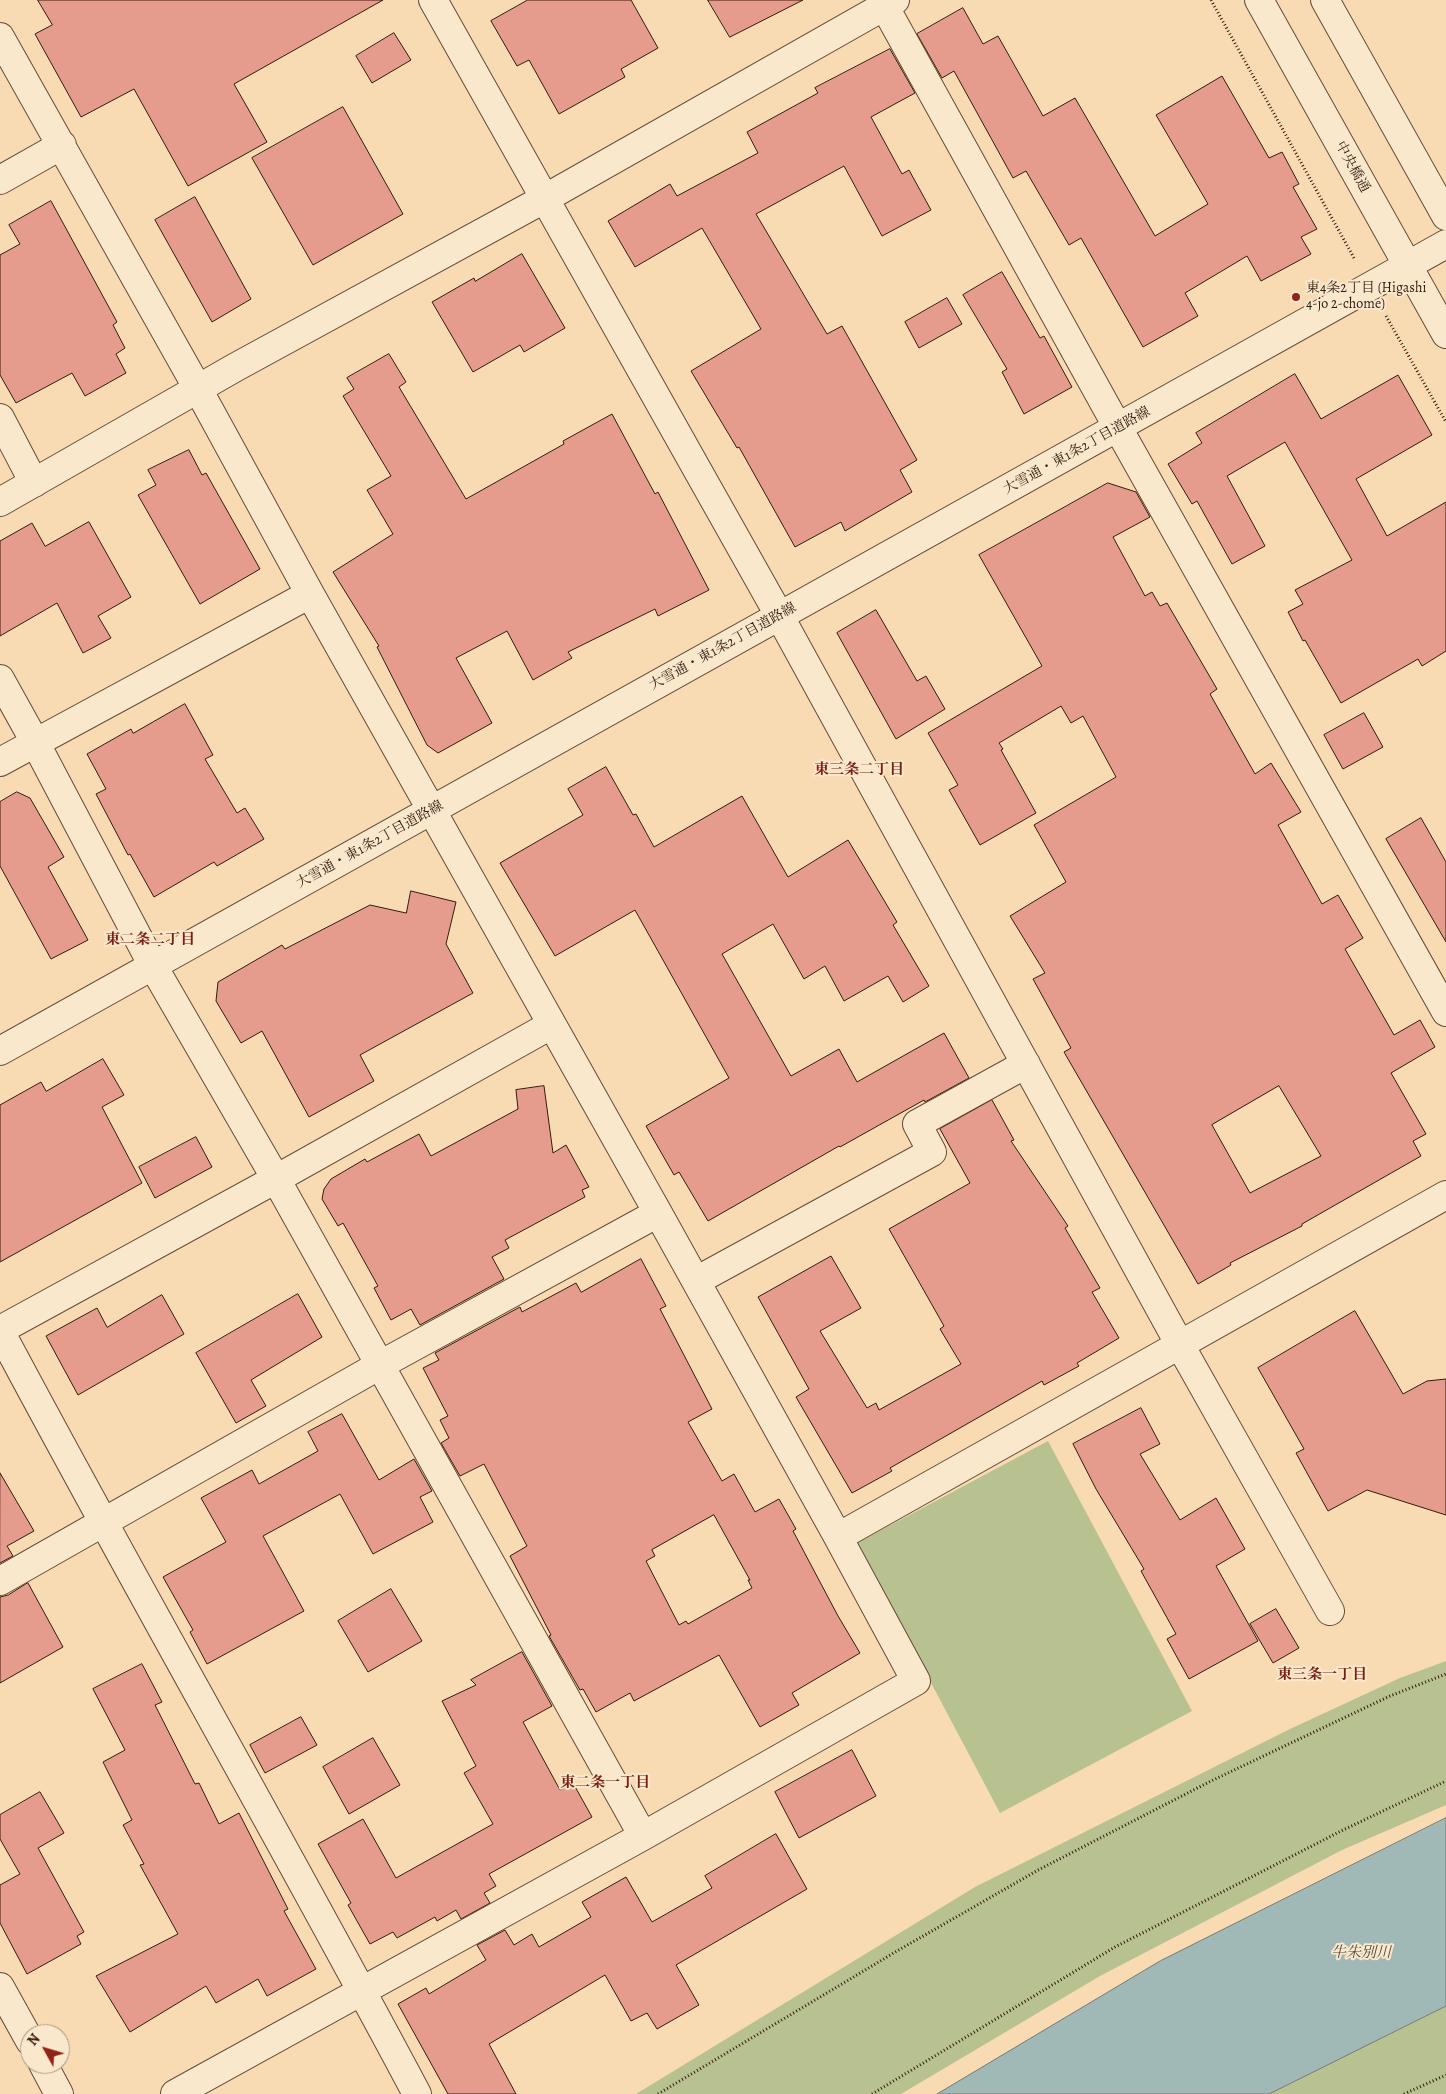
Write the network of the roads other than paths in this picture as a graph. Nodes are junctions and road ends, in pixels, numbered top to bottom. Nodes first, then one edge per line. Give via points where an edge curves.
1 (433, 0) edge
2 (1259, 0) edge
3 (1326, 0) edge
4 (887, 2) edge
5 (0, 37) edge
6 (62, 145) junction
7 (0, 180) edge
8 (544, 198) junction
9 (1446, 216) edge
10 (1446, 244) edge
11 (1407, 265) junction
12 (1446, 334) edge
13 (198, 389) junction
14 (0, 418) edge
15 (1118, 428) junction
16 (34, 483) junction
17 (0, 502) edge
18 (310, 594) junction
19 (779, 616) junction
20 (0, 679) edge
21 (35, 742) junction
22 (0, 762) edge
23 (432, 810) junction
24 (153, 966) junction
25 (1446, 1012) edge
26 (551, 1025) junction
27 (0, 1051) edge
28 (1026, 1064) junction
29 (276, 1179) junction
30 (1446, 1196) edge
31 (658, 1213) junction
32 (696, 1281) junction
33 (0, 1331) edge
34 (1180, 1345) junction
35 (380, 1365) junction
36 (103, 1524) junction
37 (838, 1537) junction
38 (0, 1581) edge
39 (1330, 1611) dead end
40 (643, 1836) junction
41 (0, 1987) edge
42 (362, 1990) junction
43 (21, 2024) edge
44 (48, 2074) edge
45 (59, 2094) edge
46 (175, 2094) edge
47 (417, 2094) edge

1 - 8 street
2 - 11 street, 中央橋通
3 - 9 street
4 - 8 street
4 - 15 street
5 - 6 street
6 - 7 street
6 - 13 street
8 - 13 street
8 - 19 street
10 - 11 street, 大雪通・東1条2丁目道路線
11 - 12 street, 中央橋通
11 - 15 street, 大雪通・東1条2丁目道路線
13 - 16 street
13 - 18 street
14 - 16 street
15 - 19 street, 大雪通・東1条2丁目道路線
15 - 25 street
16 - 17 street
18 - 21 street
18 - 23 street
19 - 23 street, 大雪通・東1条2丁目道路線
19 - 28 street
20 - 21 street
21 - 22 street
21 - 24 street
23 - 24 street, 大雪通・東1条2丁目道路線
23 - 26 street
24 - 27 street, 大雪通・東1条2丁目道路線
24 - 29 street
26 - 29 street
26 - 31 street
28 - 32 street via 917,1124 932,1152
28 - 34 street
29 - 33 street
29 - 35 street
30 - 34 street
31 - 32 street
31 - 35 street
32 - 37 street
33 - 36 street
34 - 37 street
34 - 39 street
35 - 36 street
35 - 40 street
36 - 38 street
36 - 42 street
37 - 40 street via 916,1681
40 - 42 street
41 - 43 street
42 - 46 street
42 - 47 street
44 - 45 street

